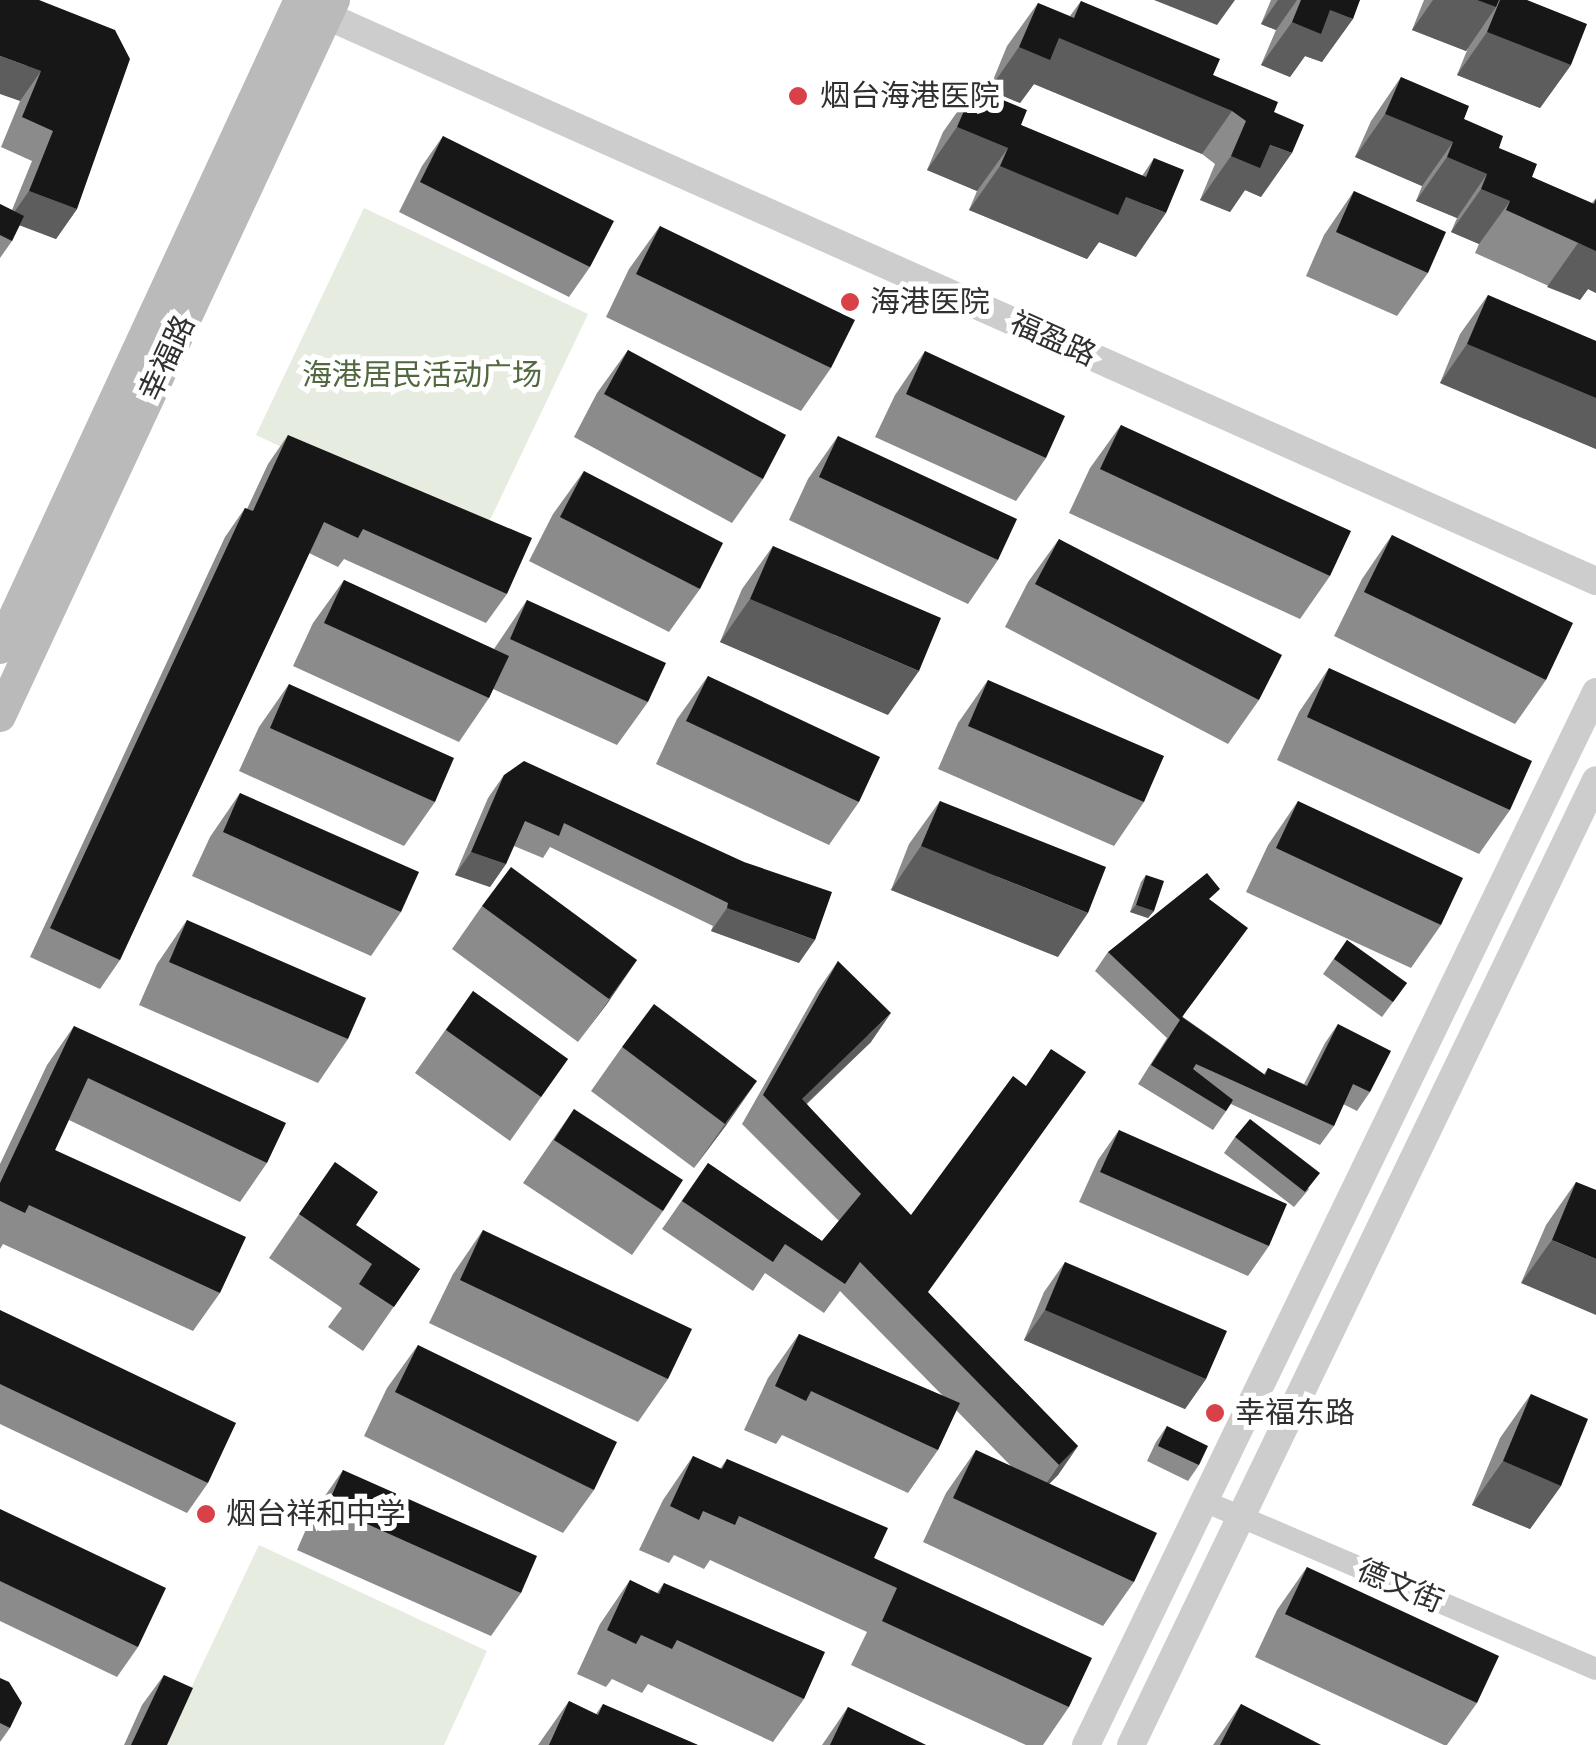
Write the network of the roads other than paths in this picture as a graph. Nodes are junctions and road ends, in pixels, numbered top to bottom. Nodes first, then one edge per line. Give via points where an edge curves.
1 (310, 4) edge
2 (1596, 581) edge
3 (0, 648) edge
4 (1596, 692) edge
5 (0, 716) edge
6 (1596, 780) edge
7 (1204, 1501) junction
8 (1241, 1518) junction
9 (1596, 1669) edge
10 (1086, 1745) edge
11 (1131, 1745) edge

1 - 2 street, 福盈路
1 - 3 main road, 幸福路
1 - 5 main road, 幸福路
4 - 7 street
6 - 8 street
7 - 8 street, 德文街
7 - 10 street
8 - 9 street, 德文街
8 - 11 street

